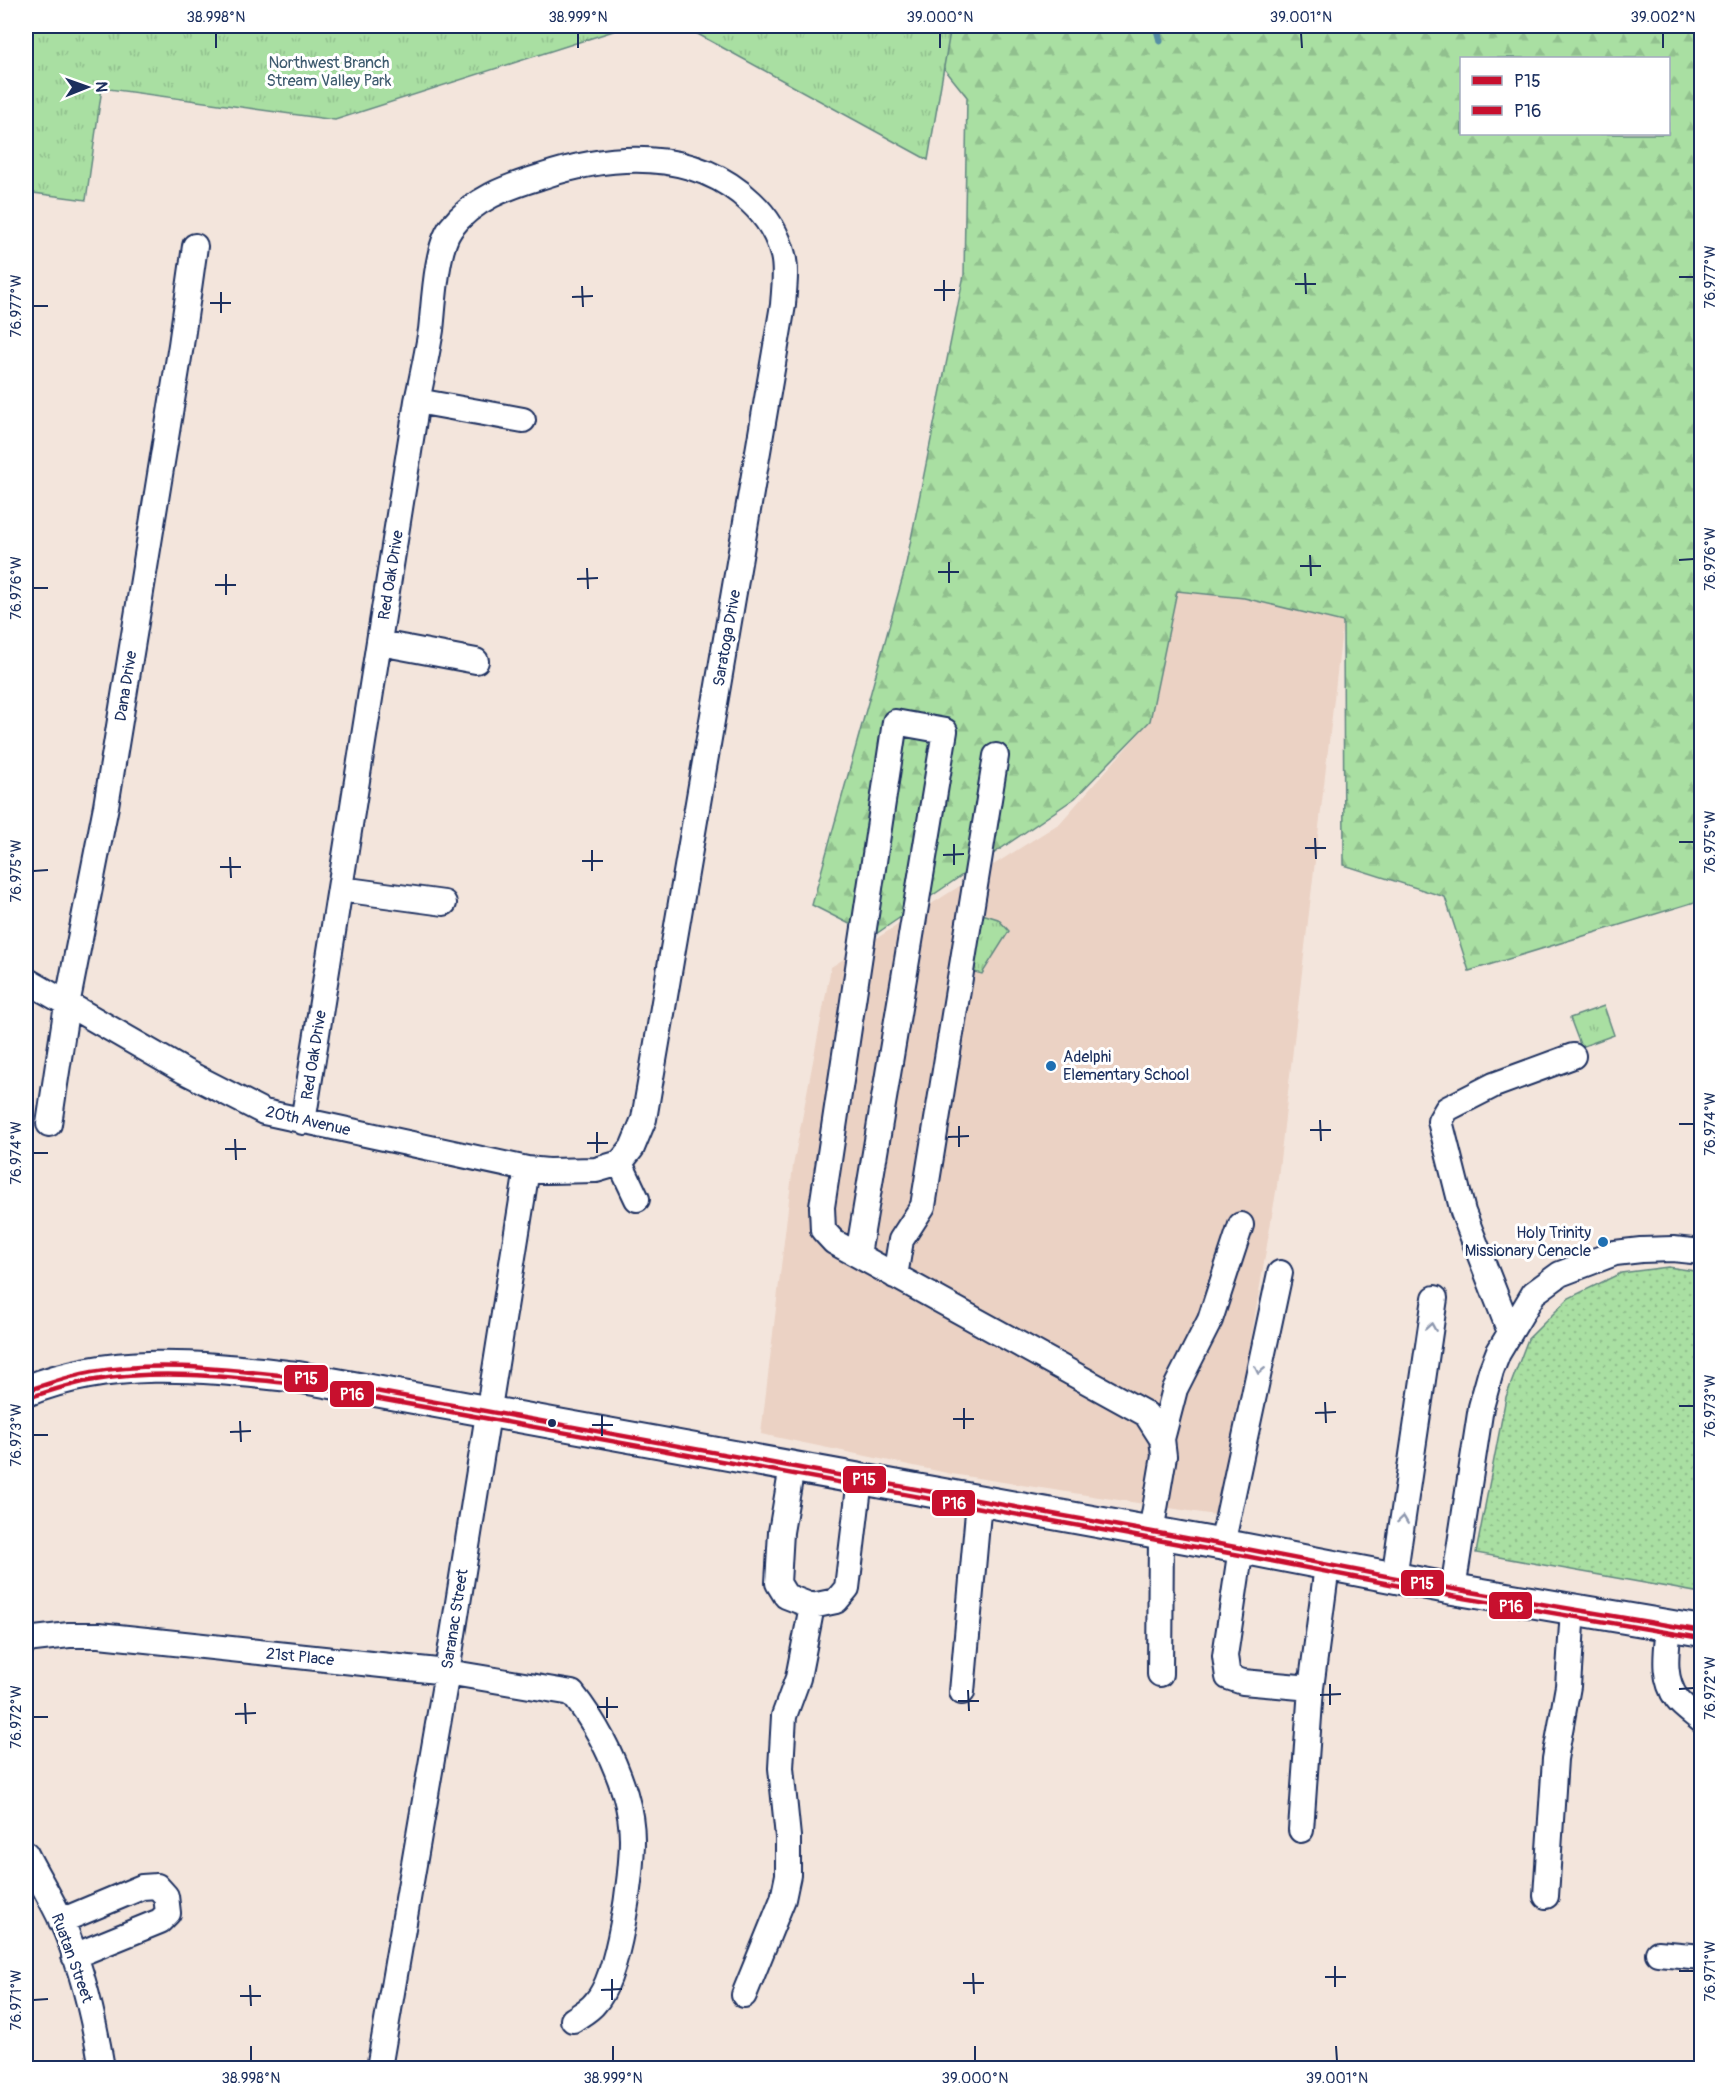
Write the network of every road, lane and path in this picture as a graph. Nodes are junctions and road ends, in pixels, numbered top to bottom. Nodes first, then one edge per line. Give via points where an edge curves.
1 (635, 160) joint
2 (195, 246) dead end
3 (417, 401) junction
4 (523, 420) dead end
5 (380, 643) junction
6 (476, 661) dead end
7 (996, 756) dead end
8 (341, 889) junction
9 (444, 903) dead end
10 (26, 980) edge
11 (67, 1005) junction
12 (1573, 1056) dead end
13 (303, 1122) junction
14 (49, 1124) dead end
15 (620, 1162) junction
16 (527, 1169) junction
17 (637, 1199) dead end
18 (1241, 1225) dead end
19 (1701, 1252) edge
20 (858, 1255) junction
21 (1280, 1273) dead end
22 (895, 1276) junction
23 (1436, 1298) dead end
24 (1510, 1332) junction
25 (26, 1391) edge
26 (487, 1412) junction
27 (1162, 1439) junction
28 (792, 1467) junction
29 (860, 1479) junction
30 (979, 1501) junction
31 (1156, 1533) junction
32 (1231, 1546) junction
33 (1327, 1566) junction
34 (1394, 1578) junction
35 (1452, 1589) junction
36 (812, 1606) junction
37 (1573, 1609) junction
38 (1670, 1625) junction
39 (1701, 1631) edge
40 (26, 1640) edge
41 (447, 1672) junction
42 (1160, 1674) dead end
43 (1311, 1688) junction
44 (962, 1692) dead end
45 (1701, 1721) edge
46 (1301, 1830) dead end
47 (26, 1854) edge
48 (1546, 1896) dead end
49 (61, 1921) junction
50 (1658, 1953) dead end
51 (74, 1956) junction
52 (1701, 1957) edge
53 (744, 1995) dead end
54 (573, 2020) dead end
55 (102, 2068) edge
56 (379, 2068) edge

1 - 3 street, Red Oak Drive via 587,164 509,187 465,213 450,230 441,255
1 - 15 street, Saratoga Drive via 685,165 739,190 773,230 785,271 783,305 644,1119 632,1148
2 - 11 street, Dana Drive via 109,784
3 - 4 street
3 - 5 street, Red Oak Drive
5 - 6 street
5 - 8 street, Red Oak Drive
7 - 22 street via 923,1206 901,1240
8 - 9 street
8 - 13 street, Red Oak Drive
10 - 11 street, 20th Avenue
11 - 13 street, 20th Avenue via 241,1102
11 - 14 street, Dana Drive
12 - 24 street via 1494,1085 1447,1109 1440,1121 1463,1212
13 - 16 street, 20th Avenue
15 - 16 street, 20th Avenue via 596,1170
15 - 17 street
16 - 26 street, Saranac Street
18 - 27 street via 1210,1320 1175,1389
19 - 24 street via 1615,1253 1560,1274 1534,1293
20 - 20 street via 834,1242 823,1230 822,1207 895,722 945,731
20 - 22 street
21 -> 32 street
22 - 27 street via 1146,1414
34 -> 23 street
24 - 35 street via 1491,1371 1481,1407
25 - 26 main road via 71,1376 151,1365 298,1377
26 - 28 main road
26 - 41 street, Saranac Street
27 - 31 street via 1164,1456
28 - 29 main road
28 - 36 street via 781,1532 778,1584 786,1596
29 - 30 main road
29 - 36 street via 847,1588 836,1601
30 - 31 main road
30 - 44 street
31 - 32 main road
31 - 42 street
32 - 33 main road
32 - 43 street via 1225,1656 1228,1677 1242,1682
33 - 34 main road
33 - 43 street
34 - 35 main road
35 - 37 main road
36 - 53 street via 798,1678 784,1716 781,1768 788,1875 783,1899
37 - 38 main road
37 - 48 street via 1568,1686 1555,1759
38 - 39 main road
38 - 45 street via 1665,1661 1668,1680 1677,1699
40 - 41 street, 21st Place via 99,1635
41 - 54 street, 21st Place via 572,1693 608,1751 625,1795 632,1839 627,1897 614,1966 596,2003
41 - 56 street, Saranac Street
43 - 46 street
47 - 49 street, Ruatan Street
49 - 51 street, Ruatan Street
49 - 51 street via 142,1887 157,1886 166,1896 168,1913 160,1921
50 - 52 street
51 - 55 street, Ruatan Street via 91,2011

